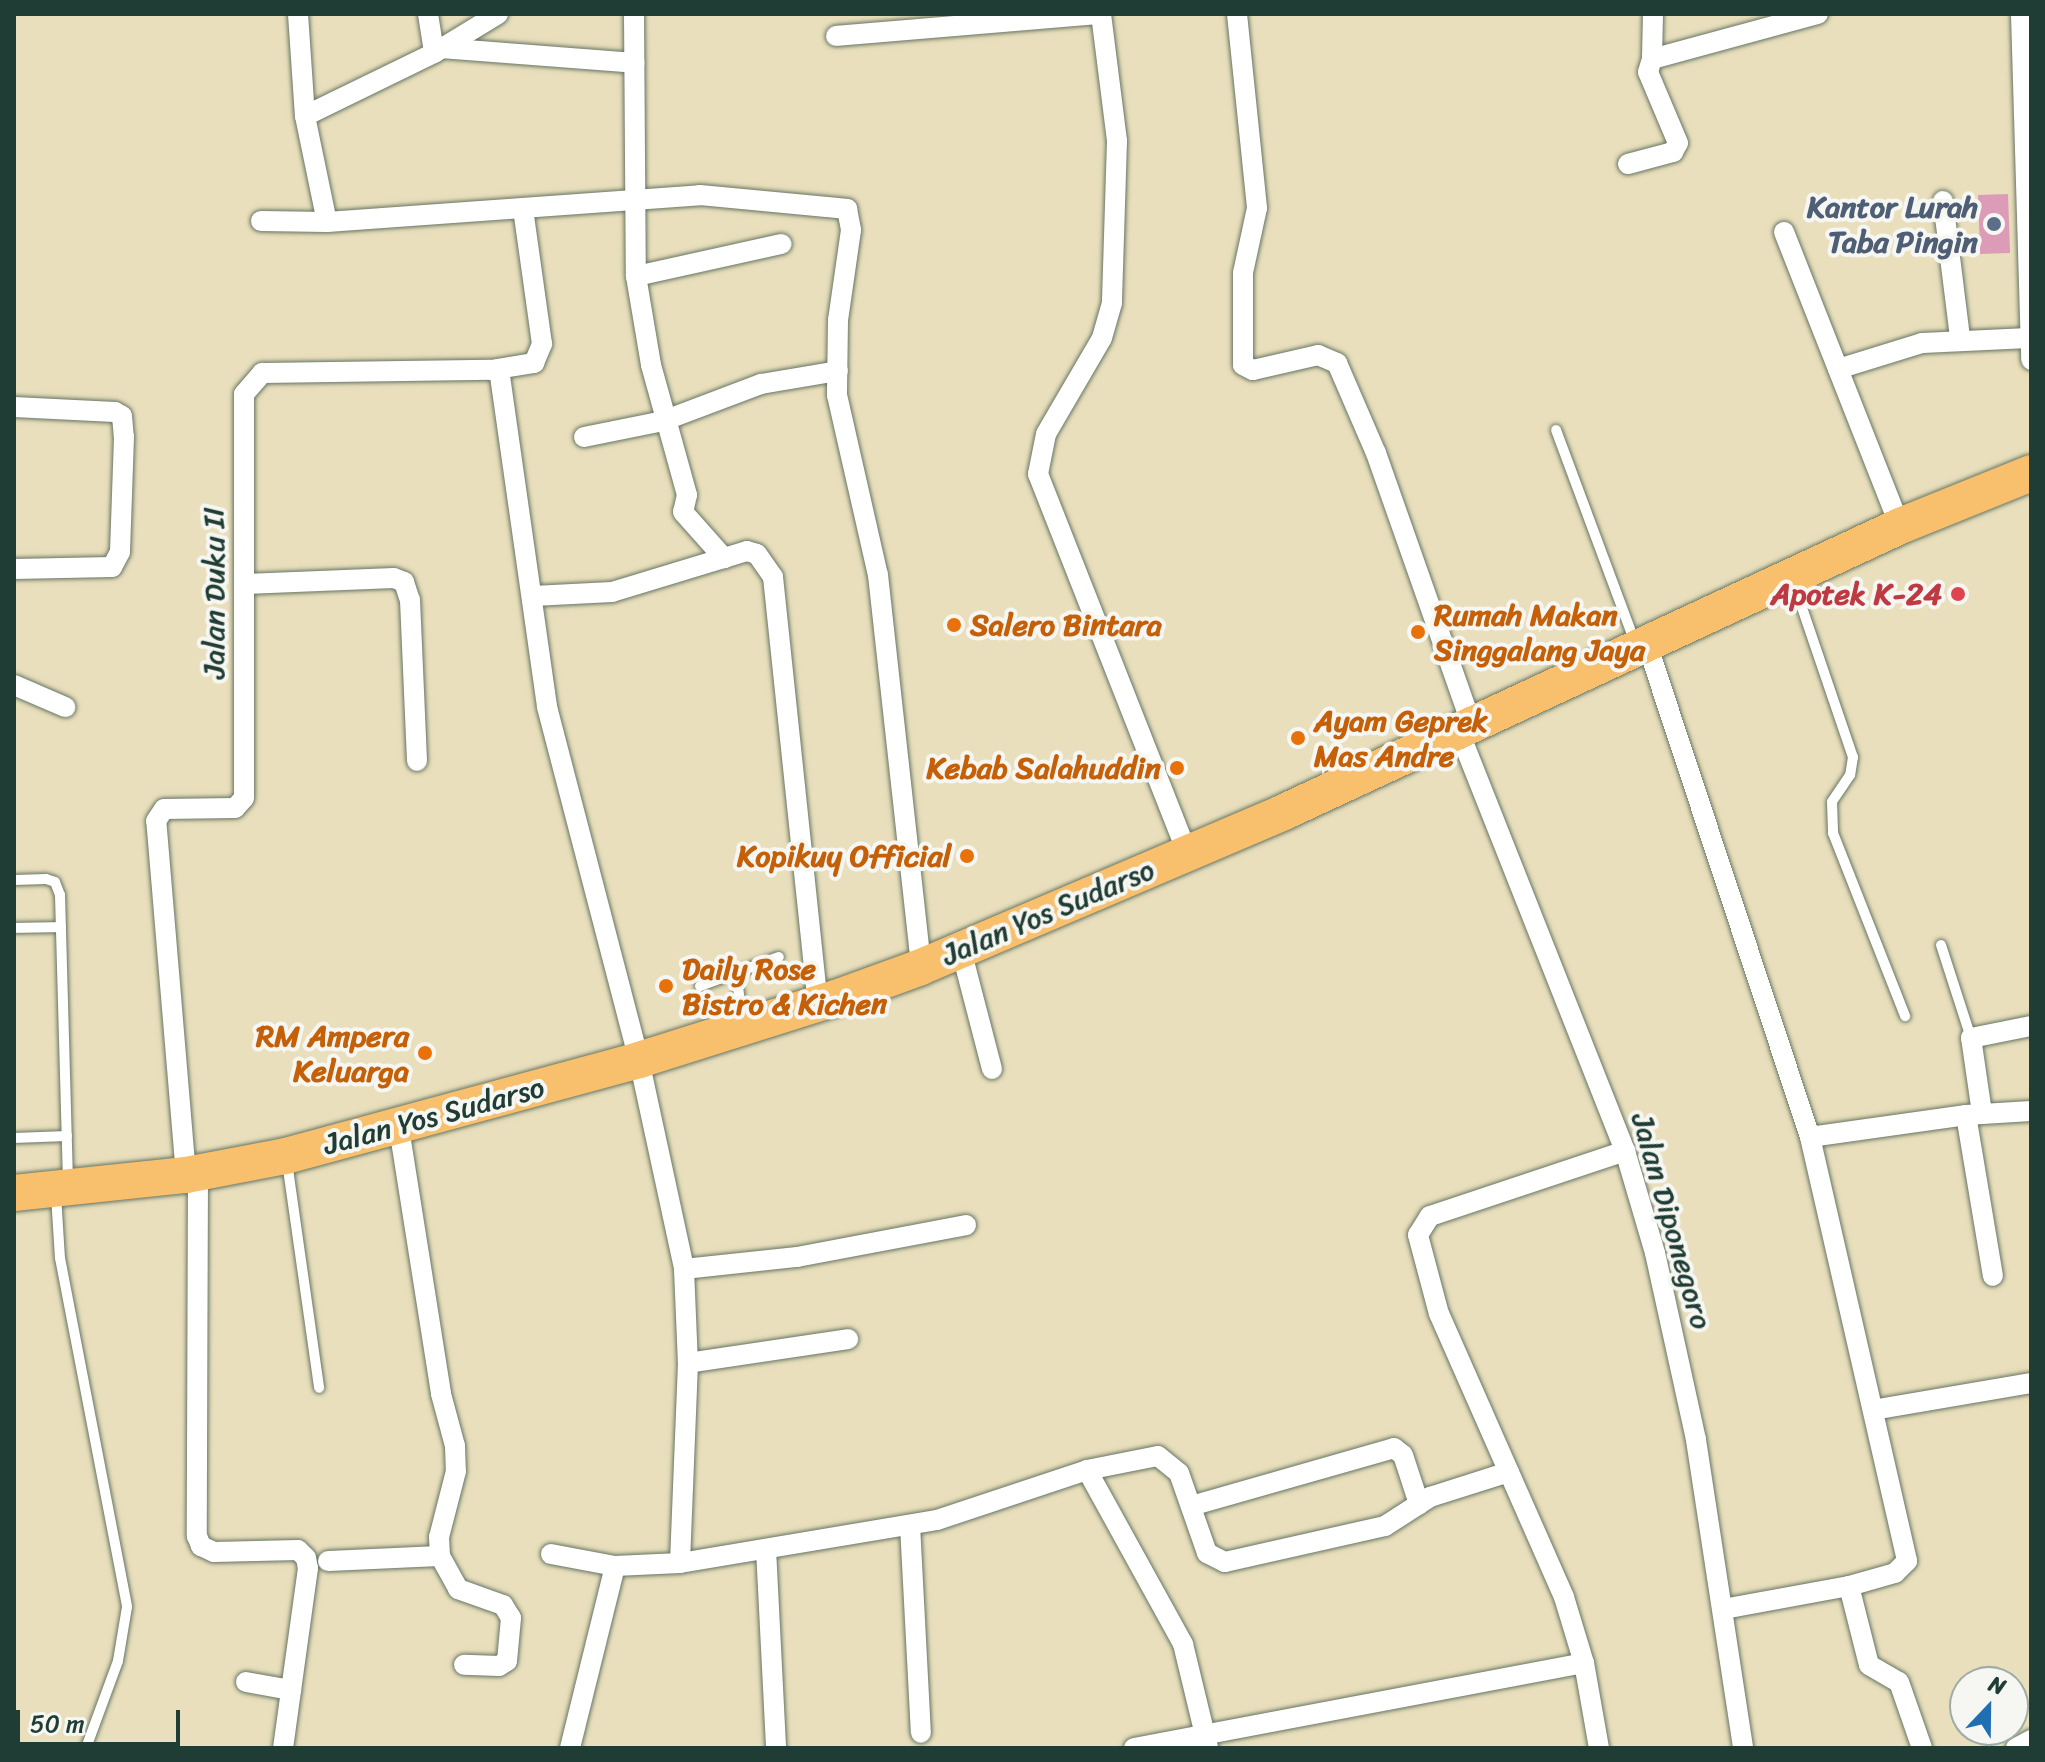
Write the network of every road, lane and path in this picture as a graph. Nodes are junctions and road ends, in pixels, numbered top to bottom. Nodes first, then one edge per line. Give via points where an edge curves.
1 (298, 14) edge
2 (428, 14) edge
3 (498, 14) edge
4 (634, 14) edge
5 (1100, 14) edge
6 (1237, 14) edge
7 (1653, 14) edge
8 (1818, 14) edge
9 (2021, 14) edge
10 (836, 36) dead end
11 (437, 51) junction
12 (1652, 59) junction
13 (634, 63) junction
14 (305, 116) junction
15 (1628, 164) dead end
16 (634, 198) junction
17 (1943, 201) dead end
18 (523, 208) junction
19 (261, 221) dead end
20 (327, 222) junction
21 (1784, 232) dead end
22 (782, 244) dead end
23 (636, 276) junction
24 (1960, 338) junction
25 (2029, 338) junction
26 (2031, 360) edge
27 (499, 369) junction
28 (1838, 369) junction
29 (838, 371) junction
30 (14, 407) edge
31 (663, 421) junction
32 (1556, 430) dead end
33 (584, 437) dead end
34 (2031, 473) edge
35 (1900, 526) junction
36 (724, 558) junction
37 (14, 569) edge
38 (1792, 578) junction
39 (245, 584) junction
40 (533, 596) junction
41 (1643, 649) junction
42 (14, 685) edge
43 (65, 707) dead end
44 (1466, 731) junction
45 (417, 761) dead end
46 (1187, 853) junction
47 (14, 880) edge
48 (61, 927) junction
49 (14, 928) edge
50 (1941, 945) dead end
51 (961, 950) junction
52 (779, 957) dead end
53 (921, 967) junction
54 (736, 973) junction
55 (700, 986) dead end
56 (818, 1004) junction
57 (1905, 1016) dead end
58 (2031, 1026) edge
59 (744, 1028) junction
60 (1971, 1038) junction
61 (639, 1060) junction
62 (992, 1069) dead end
63 (2031, 1111) edge
64 (1974, 1114) junction
65 (399, 1128) junction
66 (67, 1136) junction
67 (1810, 1137) junction
68 (14, 1138) edge
69 (1625, 1151) junction
70 (286, 1156) junction
71 (192, 1174) junction
72 (62, 1189) junction
73 (14, 1193) edge
74 (966, 1225) dead end
75 (684, 1269) junction
76 (1993, 1276) dead end
77 (848, 1339) dead end
78 (688, 1363) junction
79 (2031, 1383) edge
80 (319, 1388) dead end
81 (1873, 1410) junction
82 (1087, 1470) junction
83 (1509, 1472) junction
84 (1419, 1504) junction
85 (1191, 1506) junction
86 (910, 1525) junction
87 (766, 1549) junction
88 (551, 1554) dead end
89 (440, 1556) junction
90 (328, 1561) dead end
91 (680, 1563) junction
92 (615, 1566) junction
93 (1849, 1586) junction
94 (1724, 1609) junction
95 (1584, 1663) junction
96 (464, 1665) dead end
97 (246, 1682) dead end
98 (291, 1690) junction
99 (921, 1733) dead end
100 (2031, 1740) edge
101 (1208, 1742) edge
102 (86, 1748) edge
103 (283, 1748) edge
104 (570, 1748) edge
105 (776, 1748) edge
106 (1134, 1748) edge
107 (1599, 1748) edge
108 (1743, 1748) edge
109 (1922, 1748) edge
110 (2016, 1748) edge

1 - 14 street
2 - 11 street
3 - 11 street
4 - 13 street
5 - 10 street
5 - 46 street via 1117,141 1112,303 1102,338 1046,434 1038,474
6 - 44 street, Jalan Diponegoro via 1257,208 1243,273 1243,365 1253,370 1318,355 1337,363 1387,481
7 - 12 street
8 - 12 street
9 - 25 street
11 - 13 street
11 - 14 street
12 - 15 street via 1648,72 1678,143 1673,152
13 - 16 street
14 - 20 street
16 - 18 street
16 - 23 street
16 - 29 street via 724,195 847,209 851,230 838,320
17 - 24 street
18 - 20 street
18 - 27 street, Jalan Duku II via 543,351 534,363
19 - 20 street
21 - 28 street
22 - 23 street
23 - 31 street
24 - 25 street
24 - 28 street via 1922,343
25 - 26 street
27 - 39 street, Jalan Duku II via 254,377 244,394
27 - 40 street
28 - 35 street
29 - 31 street via 761,384
29 - 53 street via 837,395 878,575
30 - 37 street via 115,412 122,416 124,437 120,552 112,567
31 - 33 street
31 - 36 street via 687,495 683,512
32 - 41 lane
34 - 35 highway, Jalan Yos Sudarso
35 - 38 highway, Jalan Yos Sudarso
36 - 40 street via 612,592
36 - 56 street via 747,551 757,554 773,577
38 - 41 highway, Jalan Yos Sudarso
38 - 57 lane via 1853,757 1850,775 1832,802 1833,833
39 - 45 street via 394,578 404,582 410,600
39 - 71 street, Jalan Duku II via 244,798 235,808 164,809 156,821
40 - 61 street via 547,707
41 - 44 highway, Jalan Yos Sudarso
41 - 67 street
42 - 43 street
44 - 46 highway, Jalan Yos Sudarso
44 - 69 street, Jalan Diponegoro
46 - 51 highway, Jalan Yos Sudarso
47 - 48 lane via 55,882
48 - 49 lane
48 - 66 lane
50 - 60 lane
51 - 53 highway, Jalan Yos Sudarso
51 - 62 street
52 - 54 lane
53 - 56 highway, Jalan Yos Sudarso
54 - 55 lane
54 - 59 lane
56 - 59 highway, Jalan Yos Sudarso
58 - 60 street
59 - 61 highway, Jalan Yos Sudarso
60 - 64 street
61 - 65 highway, Jalan Yos Sudarso
61 - 75 street
63 - 64 street
64 - 67 street
64 - 76 street
65 - 70 highway, Jalan Yos Sudarso
65 - 89 street via 441,1394 455,1446 456,1471 439,1537
66 - 68 lane
66 - 72 lane
67 - 81 street via 1842,1295
69 - 83 street via 1430,1216 1420,1225 1418,1235 1439,1314
69 - 94 street, Jalan Diponegoro via 1676,1343
70 - 71 highway, Jalan Yos Sudarso
70 - 80 lane
71 - 72 highway, Jalan Yos Sudarso
71 - 98 street via 197,1536 201,1546 214,1552 298,1550 306,1558
72 - 73 highway, Jalan Yos Sudarso
72 - 102 lane via 60,1258 127,1607 118,1661
74 - 75 street via 797,1257
75 - 78 street
77 - 78 street
78 - 91 street
79 - 81 street
81 - 93 street via 1907,1561 1895,1573
82 - 85 street via 1149,1457 1167,1459 1179,1473
82 - 86 street via 961,1514
82 - 101 street via 1176,1628
83 - 84 street
83 - 95 street via 1564,1597
84 - 85 street via 1403,1455 1394,1448
84 - 85 street via 1385,1526 1225,1562 1207,1553
86 - 87 street
86 - 99 street
87 - 91 street
87 - 105 street
88 - 92 street
89 - 90 street
89 - 96 street via 458,1589 503,1605 511,1618 507,1661 499,1666
91 - 92 street
92 - 104 street
93 - 94 street
93 - 109 street via 1869,1665 1899,1682
94 - 108 street, Jalan Diponegoro
95 - 101 street
95 - 107 street
97 - 98 street
98 - 103 street
100 - 110 street
101 - 106 street

